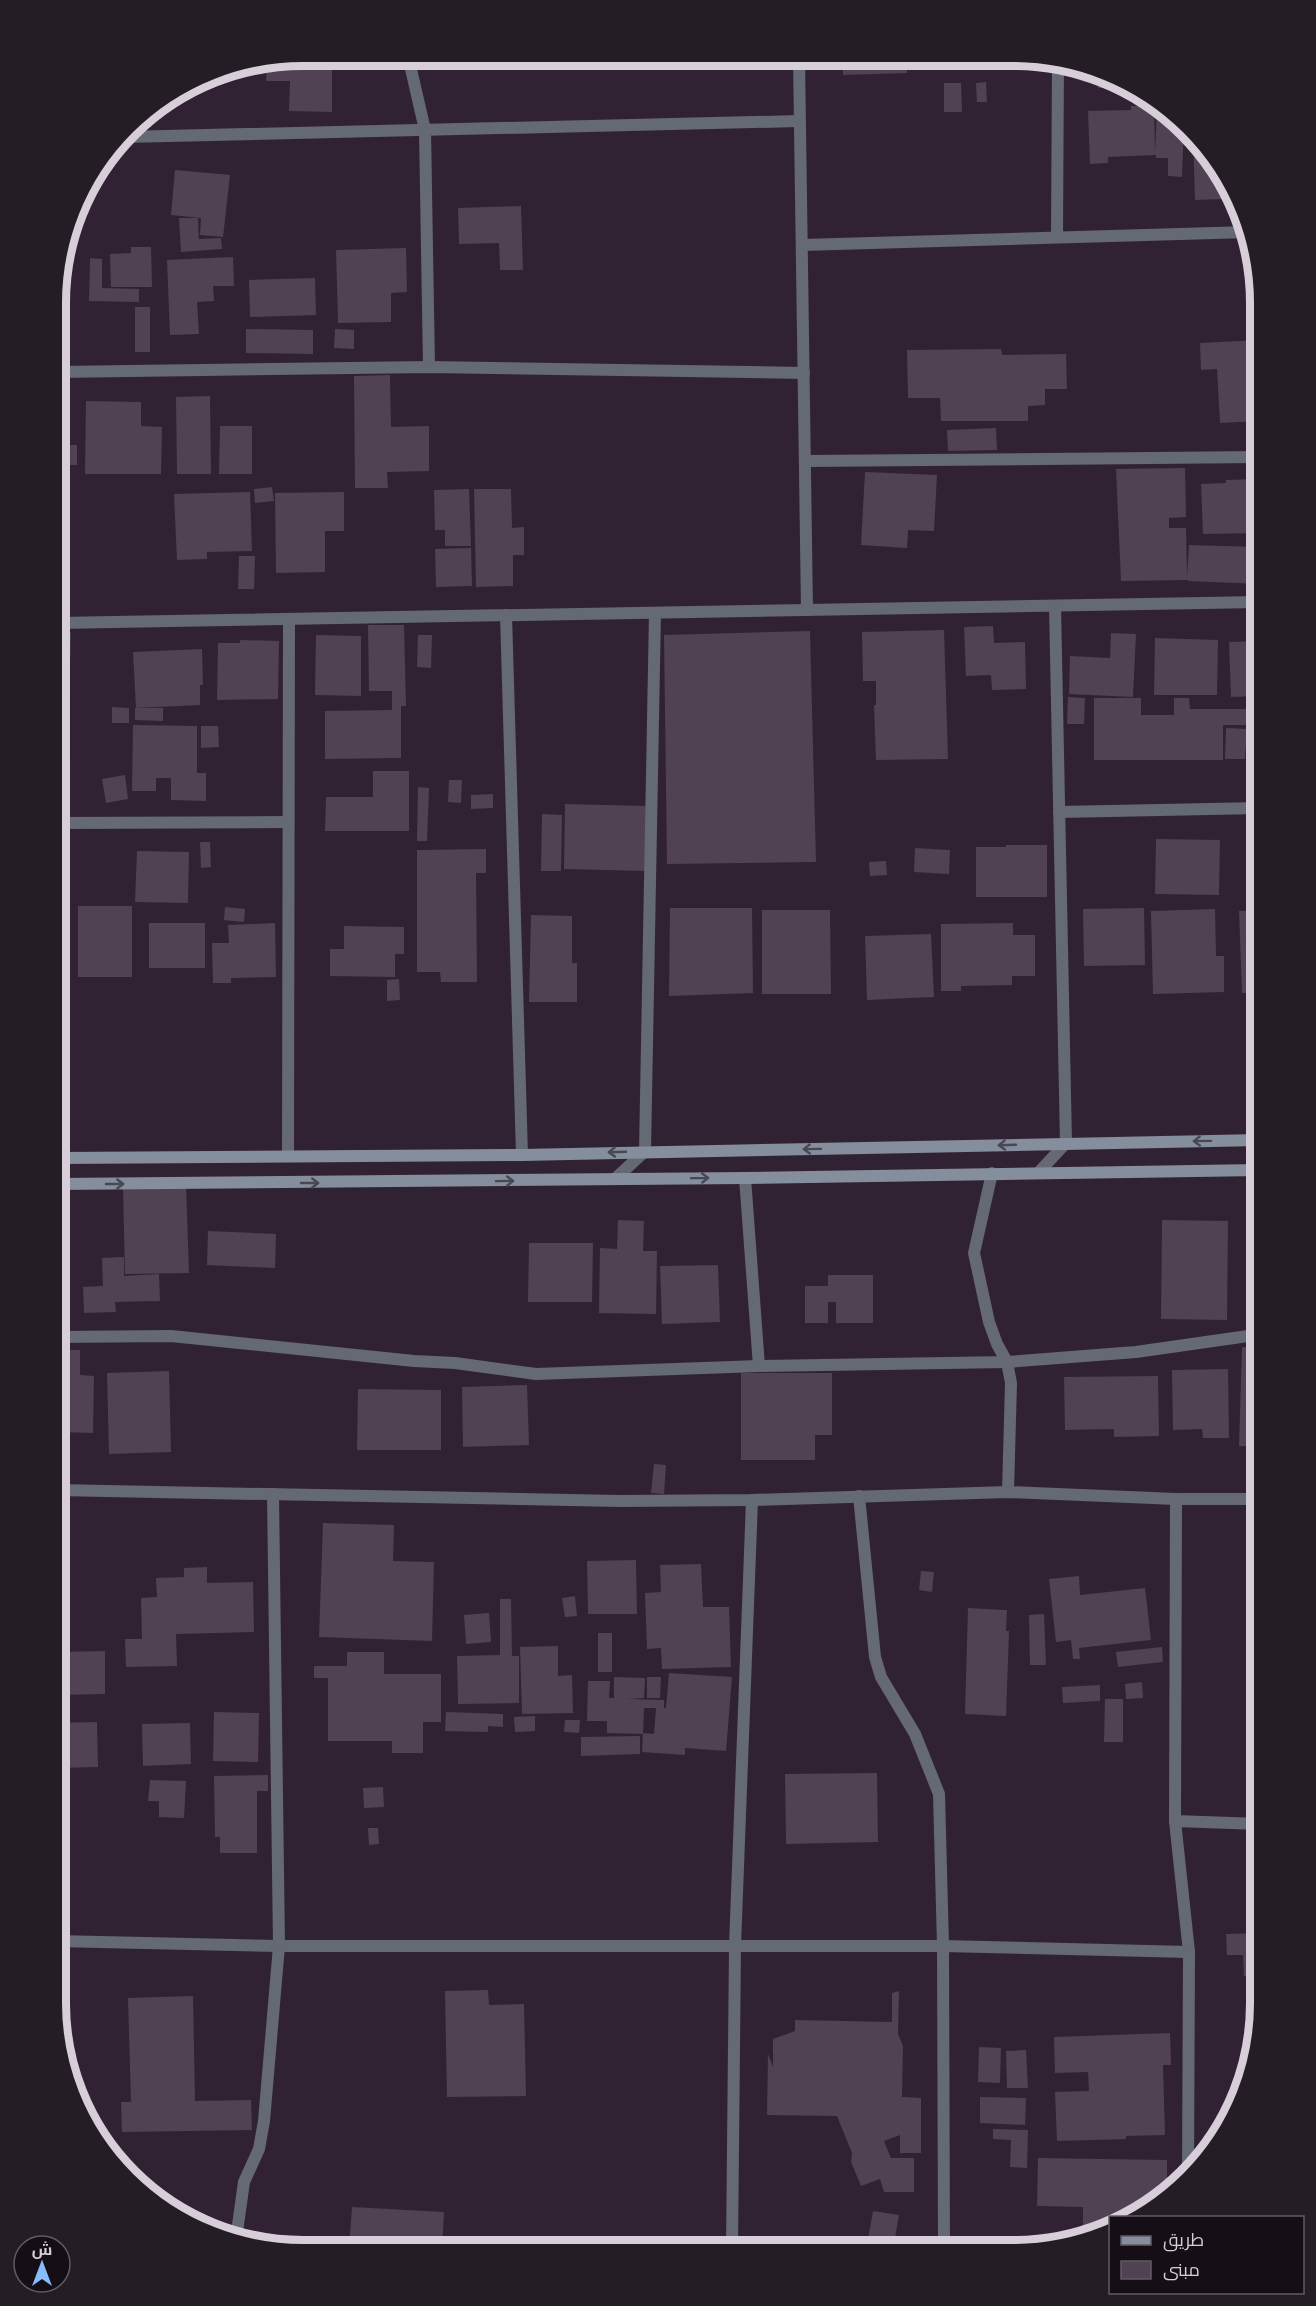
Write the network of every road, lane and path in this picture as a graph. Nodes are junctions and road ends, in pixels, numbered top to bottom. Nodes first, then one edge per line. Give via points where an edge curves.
1 (410, 66) edge
2 (799, 66) edge
3 (1058, 71) edge
4 (800, 121) junction
5 (425, 130) junction
6 (134, 137) edge
7 (1239, 232) edge
8 (1057, 237) junction
9 (802, 245) junction
10 (429, 367) junction
11 (66, 372) edge
12 (804, 373) junction
13 (1250, 457) edge
14 (805, 461) junction
15 (1250, 602) edge
16 (1055, 606) junction
17 (807, 610) junction
18 (655, 613) junction
19 (506, 615) junction
20 (289, 619) junction
21 (66, 623) edge
22 (1250, 808) edge
23 (1059, 812) junction
24 (288, 822) junction
25 (66, 823) edge
26 (1250, 1140) edge
27 (1066, 1143) junction
28 (645, 1151) junction
29 (522, 1155) junction
30 (288, 1156) junction
31 (66, 1158) edge
32 (1250, 1170) edge
33 (992, 1173) junction
34 (1038, 1173) junction
35 (745, 1178) junction
36 (615, 1179) junction
37 (66, 1184) edge
38 (1250, 1336) edge
39 (66, 1337) edge
40 (1007, 1362) junction
41 (759, 1366) junction
42 (66, 1490) edge
43 (1008, 1492) junction
44 (273, 1494) junction
45 (860, 1496) junction
46 (1176, 1499) junction
47 (1250, 1499) edge
48 (752, 1500) junction
49 (1175, 1821) junction
50 (1250, 1824) edge
51 (66, 1941) edge
52 (279, 1946) junction
53 (735, 1946) junction
54 (943, 1946) junction
55 (1189, 1952) junction
56 (1188, 2163) edge
57 (237, 2230) edge
58 (732, 2240) edge
59 (944, 2240) edge

1 - 5 street
2 - 4 street
3 - 8 street
4 - 5 street
4 - 9 street
5 - 6 street
5 - 10 street
7 - 8 street
8 - 9 street
9 - 12 street
10 - 11 street
10 - 12 street
12 - 14 street
13 - 14 street
14 - 17 street
15 - 16 street
16 - 17 street
16 - 23 street
17 - 18 street
18 - 19 street
18 - 28 street
19 - 20 street
19 - 29 street
20 - 21 street
20 - 24 street
22 - 23 street
23 - 27 street
24 - 25 street
24 - 30 street
26 -> 27 street
27 -> 28 street
27 - 34 street
28 -> 29 street
28 - 36 street
29 - 30 street
30 - 31 street
32 - 34 street
33 - 34 street
33 - 35 street
33 - 40 street via 974,1253 988,1322
36 -> 35 street
35 - 41 street
37 -> 36 street
38 - 40 street via 1136,1352
39 - 41 street via 171,1336 537,1374
40 - 41 street
40 - 43 street via 1011,1383
42 - 44 street
43 - 45 street
43 - 46 street
44 - 48 street
44 - 52 street
45 - 48 street
45 - 54 street via 875,1658 881,1677 915,1734 939,1794
46 - 47 street
46 - 49 street
48 - 53 street
49 - 50 street
49 - 55 street
51 - 52 street
52 - 53 street
52 - 57 street via 264,2121 259,2149 244,2182
53 - 54 street
53 - 58 street
54 - 55 street
54 - 59 street
55 - 56 street

